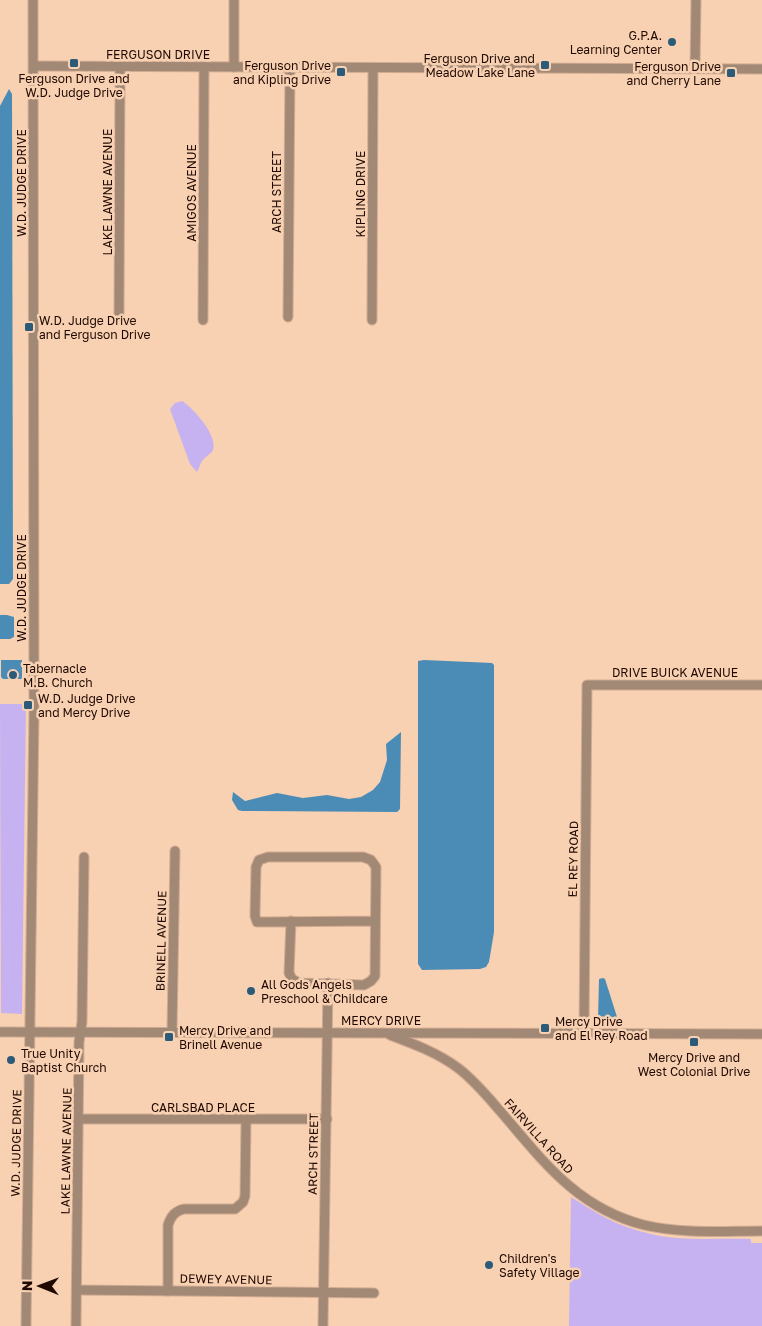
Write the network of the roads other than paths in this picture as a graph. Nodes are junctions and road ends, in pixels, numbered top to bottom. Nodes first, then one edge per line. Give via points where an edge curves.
1 (34, 0) edge
2 (234, 0) edge
3 (696, 0) edge
4 (34, 66) junction
5 (120, 66) junction
6 (204, 67) junction
7 (234, 67) junction
8 (290, 67) junction
9 (373, 68) junction
10 (696, 69) junction
11 (762, 70) edge
12 (288, 317) dead end
13 (120, 319) dead end
14 (203, 320) dead end
15 (372, 320) dead end
16 (587, 685) joint
17 (762, 685) edge
18 (175, 851) dead end
19 (84, 856) dead end
20 (290, 921) junction
21 (375, 921) junction
22 (328, 984) junction
23 (0, 1032) edge
24 (31, 1032) junction
25 (172, 1032) junction
26 (80, 1033) junction
27 (327, 1033) junction
28 (386, 1033) junction
29 (424, 1033) junction
30 (584, 1034) junction
31 (762, 1034) edge
32 (427, 1049) junction
33 (79, 1119) junction
34 (327, 1119) junction
35 (246, 1120) junction
36 (762, 1231) edge
37 (77, 1290) junction
38 (168, 1290) junction
39 (323, 1292) junction
40 (374, 1293) dead end
41 (26, 1326) edge
42 (76, 1326) edge
43 (323, 1326) edge

1 - 4 street, W.D. JUDGE DRIVE
2 - 7 street
3 - 10 street
4 - 5 street, FERGUSON DRIVE
4 - 24 street, W.D. JUDGE DRIVE
5 - 6 street, FERGUSON DRIVE
5 - 13 street, LAKE LAWNE AVENUE
6 - 7 street, FERGUSON DRIVE
6 - 14 street, AMIGOS AVENUE
7 - 8 street, FERGUSON DRIVE
8 - 9 street, FERGUSON DRIVE
8 - 12 street, ARCH STREET
9 - 10 street, FERGUSON DRIVE
9 - 15 street, KIPLING DRIVE
10 - 11 street, FERGUSON DRIVE
16 - 17 street, DRIVE BUICK AVENUE
16 - 30 street, EL REY ROAD
18 - 25 street, BRINELL AVENUE
19 - 26 street, LAKE LAWNE AVENUE
20 - 21 street
20 - 21 street via 258,922 255,916 259,860 268,857 363,857 371,860 376,867
20 - 22 street via 289,973 292,980
21 - 22 street via 375,976 364,985
22 - 27 street, ARCH STREET
23 - 24 street, MERCY DRIVE
24 - 26 street, MERCY DRIVE
24 - 41 street, W.D. JUDGE DRIVE
25 - 26 street, MERCY DRIVE
25 - 27 street, MERCY DRIVE
26 - 33 street, LAKE LAWNE AVENUE
27 - 28 street, MERCY DRIVE
27 - 34 street, ARCH STREET
28 - 29 street, MERCY DRIVE
28 - 32 street, FAIRVILLA ROAD
29 - 30 street, MERCY DRIVE
29 - 32 street
30 - 31 street, MERCY DRIVE
32 - 36 street, FAIRVILLA ROAD via 458,1068 487,1096 549,1169 581,1196 604,1209 644,1225 674,1230
33 - 35 street, CARLSBAD PLACE
33 - 37 street, LAKE LAWNE AVENUE
34 - 35 street, CARLSBAD PLACE
34 - 39 street, ARCH STREET
35 - 38 street via 246,1191 243,1202 235,1209 184,1209 174,1213 168,1225
37 - 38 street, DEWEY AVENUE
37 - 42 street, LAKE LAWNE AVENUE
38 - 39 street, DEWEY AVENUE
39 - 40 street, DEWEY AVENUE
39 - 43 street, ARCH STREET

